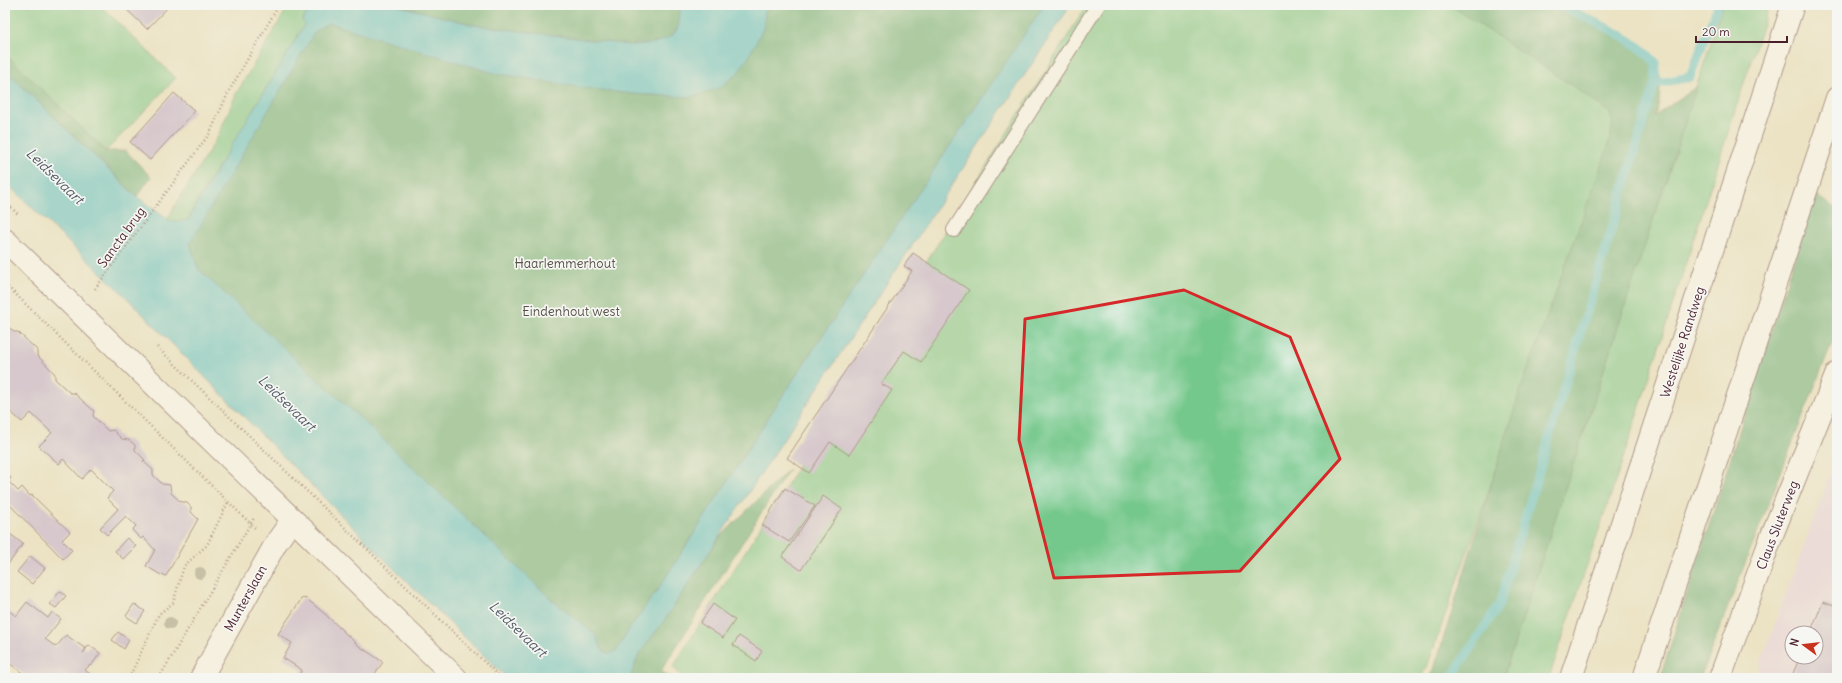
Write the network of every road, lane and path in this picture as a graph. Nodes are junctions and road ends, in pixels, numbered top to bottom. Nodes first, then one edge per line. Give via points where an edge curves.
1 (279, 5) edge
2 (1098, 5) edge
3 (1793, 5) edge
4 (1837, 98) edge
5 (954, 230) dead end
6 (5, 240) edge
7 (5, 284) edge
8 (100, 295) dead end
9 (152, 342) dead end
10 (1837, 373) edge
11 (228, 502) junction
12 (292, 520) junction
13 (129, 678) edge
14 (159, 678) edge
15 (201, 678) edge
16 (456, 678) edge
17 (501, 678) edge
18 (1571, 678) edge
19 (1644, 678) edge
20 (1720, 678) edge

1 - 8 path, Sancta brug via 229,91 210,133 95,290
2 - 5 lane
3 - 18 main road, Westelijke Randweg
4 - 19 main road
6 - 12 main road
7 - 11 path
9 - 17 path
10 - 20 main road, Claus Sluterweg via 1774,530
11 - 13 path via 206,545 184,566 173,603 159,614
11 - 14 path via 250,524
12 - 15 main road, Munterslaan via 276,543
12 - 16 main road

